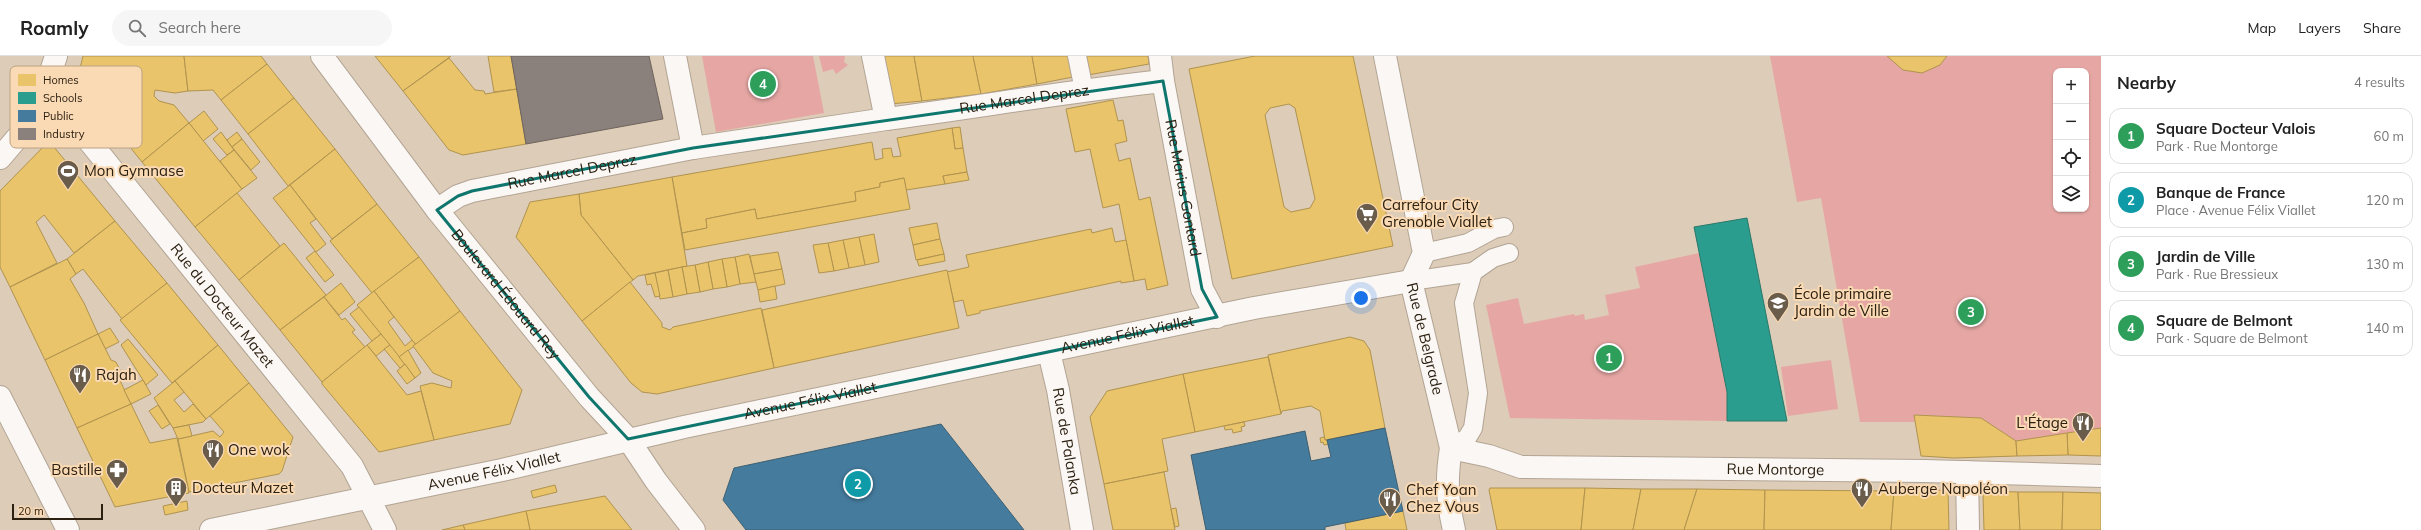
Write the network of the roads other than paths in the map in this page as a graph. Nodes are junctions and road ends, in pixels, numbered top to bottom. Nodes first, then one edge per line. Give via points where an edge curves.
1 (56, 56) edge
2 (322, 56) edge
3 (675, 56) edge
4 (873, 56) edge
5 (1077, 56) edge
6 (1160, 56) edge
7 (1385, 56) edge
8 (53, 66) edge
9 (1163, 81) junction
10 (1084, 90) junction
11 (886, 119) junction
12 (10, 146) edge
13 (702, 146) junction
14 (95, 148) edge
15 (0, 158) edge
16 (437, 210) junction
17 (1504, 227) dead end
18 (1424, 253) junction
19 (1509, 253) dead end
20 (1473, 272) junction
21 (1411, 281) junction
22 (1217, 317) junction
23 (1049, 352) junction
24 (0, 397) edge
25 (628, 439) junction
26 (1451, 448) junction
27 (1967, 472) junction
28 (2101, 476) edge
29 (370, 498) junction
30 (68, 530) edge
31 (211, 530) edge
32 (385, 530) edge
33 (694, 530) edge
34 (1082, 530) edge
35 (1454, 530) edge
36 (1968, 530) edge

1 - 8 street
2 - 16 street, Boulevard Édouard Rey
3 - 13 street
4 - 11 street
5 - 10 lane
6 - 9 street, Rue Marius Gontard
7 - 18 street
9 - 10 street, Rue Marcel Deprez
9 - 22 street, Rue Marius Gontard via 1202,290
10 - 11 street, Rue Marcel Deprez via 1003,104
11 - 13 street, Rue Marcel Deprez
12 - 15 street
13 - 16 street, Rue Marcel Deprez via 472,191 458,196
14 - 29 street, Rue du Docteur Mazet via 352,466
16 - 25 street, Boulevard Édouard Rey via 589,397
17 - 18 lane via 1494,229 1468,243
18 - 21 street, Rue de Belgrade
19 - 20 lane via 1493,258
20 - 21 lane
20 - 26 lane via 1464,302 1478,393 1473,428 1467,438
21 - 22 street, Avenue Félix Viallet
21 - 26 street, Rue de Belgrade
22 - 23 street, Avenue Félix Viallet
23 - 25 street, Avenue Félix Viallet
23 - 34 street, Rue de Palanka
24 - 30 street
25 - 29 street, Avenue Félix Viallet via 502,470
25 - 33 street, Boulevard Édouard Rey
26 - 27 street, Rue Montorge via 1489,456 1521,467
26 - 35 street, Rue de Belgrade via 1447,470 1447,498
27 - 28 street, Rue Montorge
27 - 36 street
29 - 31 street, Avenue Félix Viallet
29 - 32 street, Rue du Docteur Mazet

